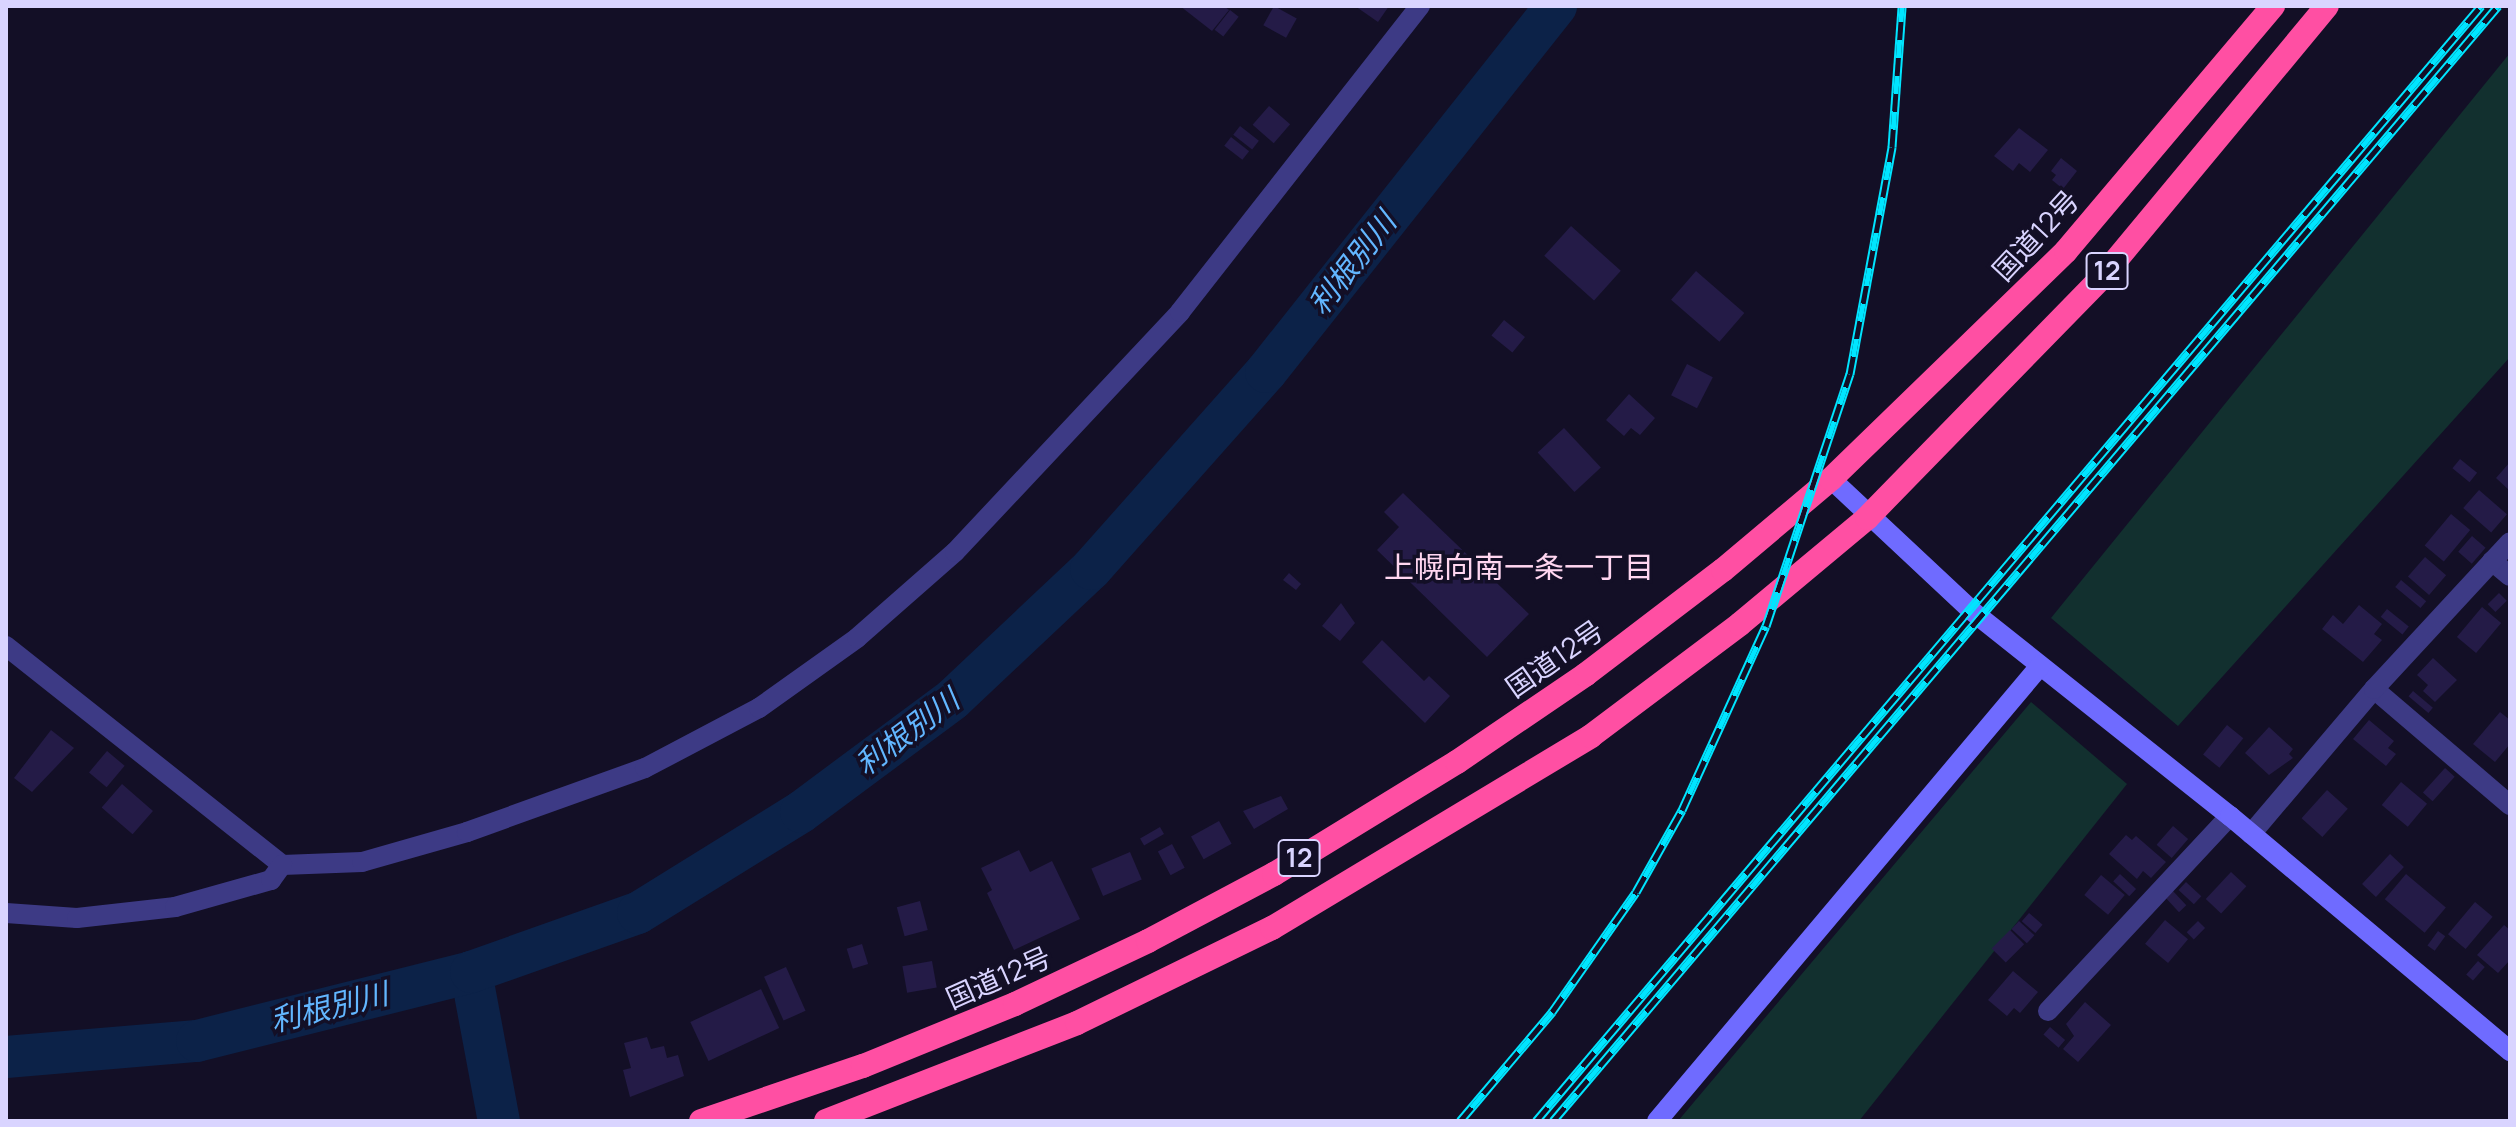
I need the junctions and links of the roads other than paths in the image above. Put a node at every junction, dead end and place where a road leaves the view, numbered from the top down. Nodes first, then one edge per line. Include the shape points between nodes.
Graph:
1 (1420, 6) edge
2 (2273, 6) edge
3 (2327, 6) edge
4 (1831, 479) junction
5 (1867, 518) junction
6 (2510, 542) edge
7 (2492, 561) junction
8 (2510, 576) edge
9 (6, 646) edge
10 (2040, 666) junction
11 (2374, 689) junction
12 (2510, 805) edge
13 (2230, 816) junction
14 (2251, 834) junction
15 (282, 865) junction
16 (6, 913) edge
17 (2048, 1011) dead end
18 (2510, 1051) edge
19 (701, 1121) edge
20 (826, 1121) edge
21 (1657, 1121) edge

1 - 15 street via 1170,323 955,552 857,638 759,708 645,768 467,832 362,862
2 - 4 highway, 国道12号 / 12 via 2066,251
3 - 5 highway, 12 via 2102,277
4 - 5 street
4 - 19 highway, 国道12号 / 12 via 1585,675 1457,762 1274,874 1015,1004 863,1066
5 - 10 street
5 - 20 highway, 12 via 1740,624 1591,736 1272,928 1077,1023
6 - 7 street
7 - 8 street
7 - 11 street
9 - 15 street
10 - 13 street
10 - 21 street
11 - 12 street
11 - 14 street
13 - 14 street
13 - 17 street
14 - 18 street
15 - 16 street via 271,880 175,907 77,918

